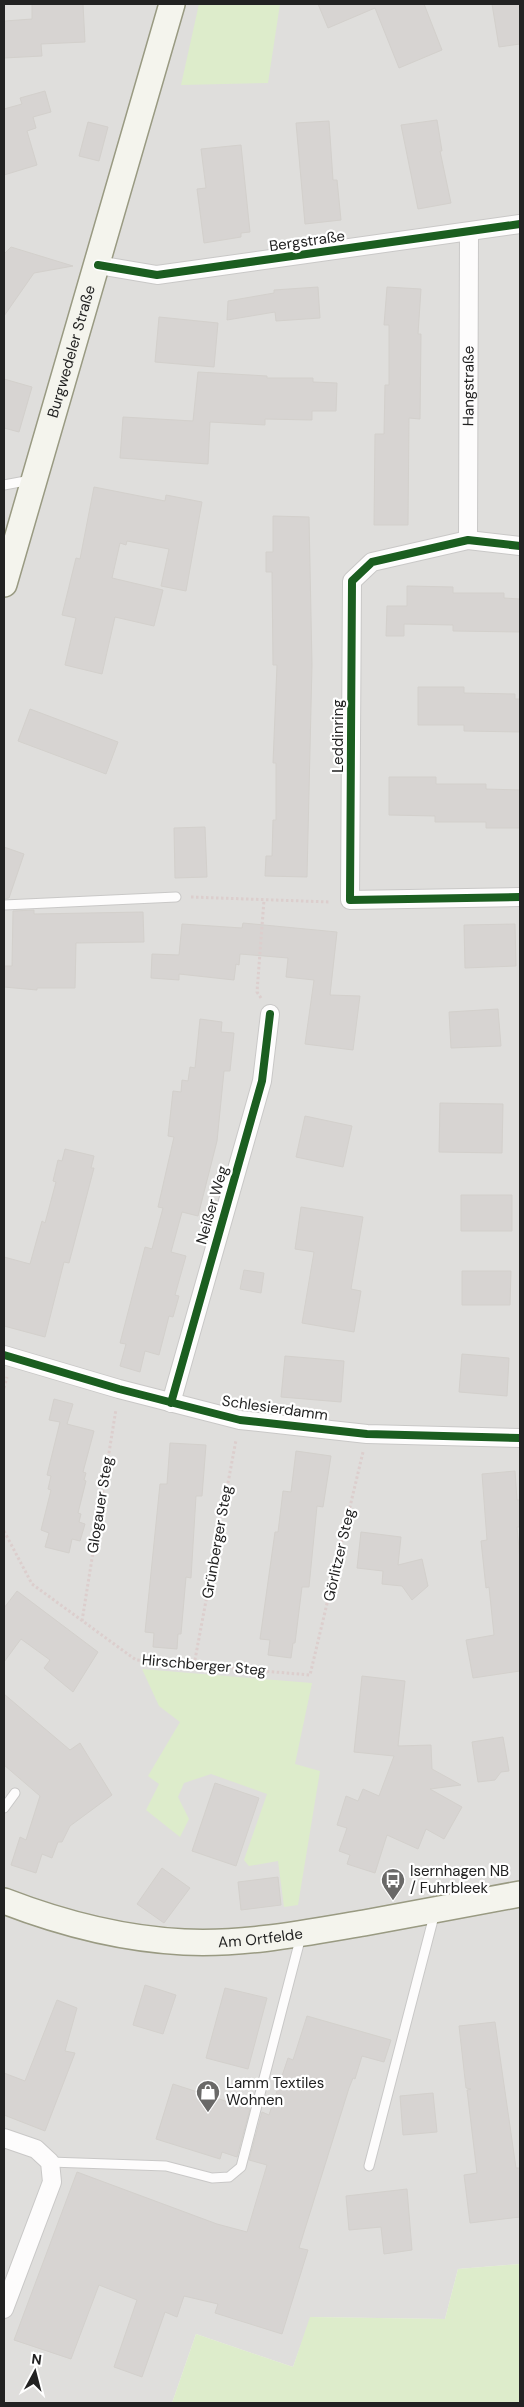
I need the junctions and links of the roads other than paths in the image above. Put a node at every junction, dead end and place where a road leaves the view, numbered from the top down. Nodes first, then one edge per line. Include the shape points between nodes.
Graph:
1 (172, 4) edge
2 (520, 224) edge
3 (469, 232) junction
4 (98, 265) junction
5 (36, 479) junction
6 (4, 485) edge
7 (468, 540) junction
8 (520, 546) edge
9 (4, 584) edge
10 (176, 897) road end
11 (520, 897) edge
12 (4, 905) edge
13 (270, 1014) road end
14 (4, 1355) edge
15 (171, 1403) junction
16 (520, 1438) edge
17 (15, 1793) dead end
18 (4, 1808) edge
19 (520, 1894) edge
20 (4, 1902) edge
21 (436, 1910) junction
22 (302, 1934) junction
23 (4, 2138) edge
24 (50, 2162) junction
25 (369, 2166) dead end
26 (4, 2308) edge

1 - 4 main road, Burgwedeler Straße
2 - 3 street, Bergstraße
3 - 4 street, Bergstraße via 157,276
3 - 7 street, Hangstraße
4 - 5 main road, Burgwedeler Straße
5 - 6 lane
5 - 9 main road, Burgwedeler Straße
7 - 8 street, Leddinring
7 - 11 street, Leddinring via 372,562 352,581 350,900
10 - 12 lane
13 - 15 street, Neißer Weg via 262,1081
14 - 15 street, Schlesierdamm
15 - 16 street, Schlesierdamm via 240,1420 367,1434
17 - 18 lane
19 - 21 main road, Am Ortfelde
20 - 22 main road, Am Ortfelde via 132,1936 184,1942
21 - 22 main road, Am Ortfelde
21 - 25 lane
22 - 24 lane via 240,2167 228,2177 212,2178 166,2166
23 - 24 street via 36,2149
24 - 26 street via 52,2182

